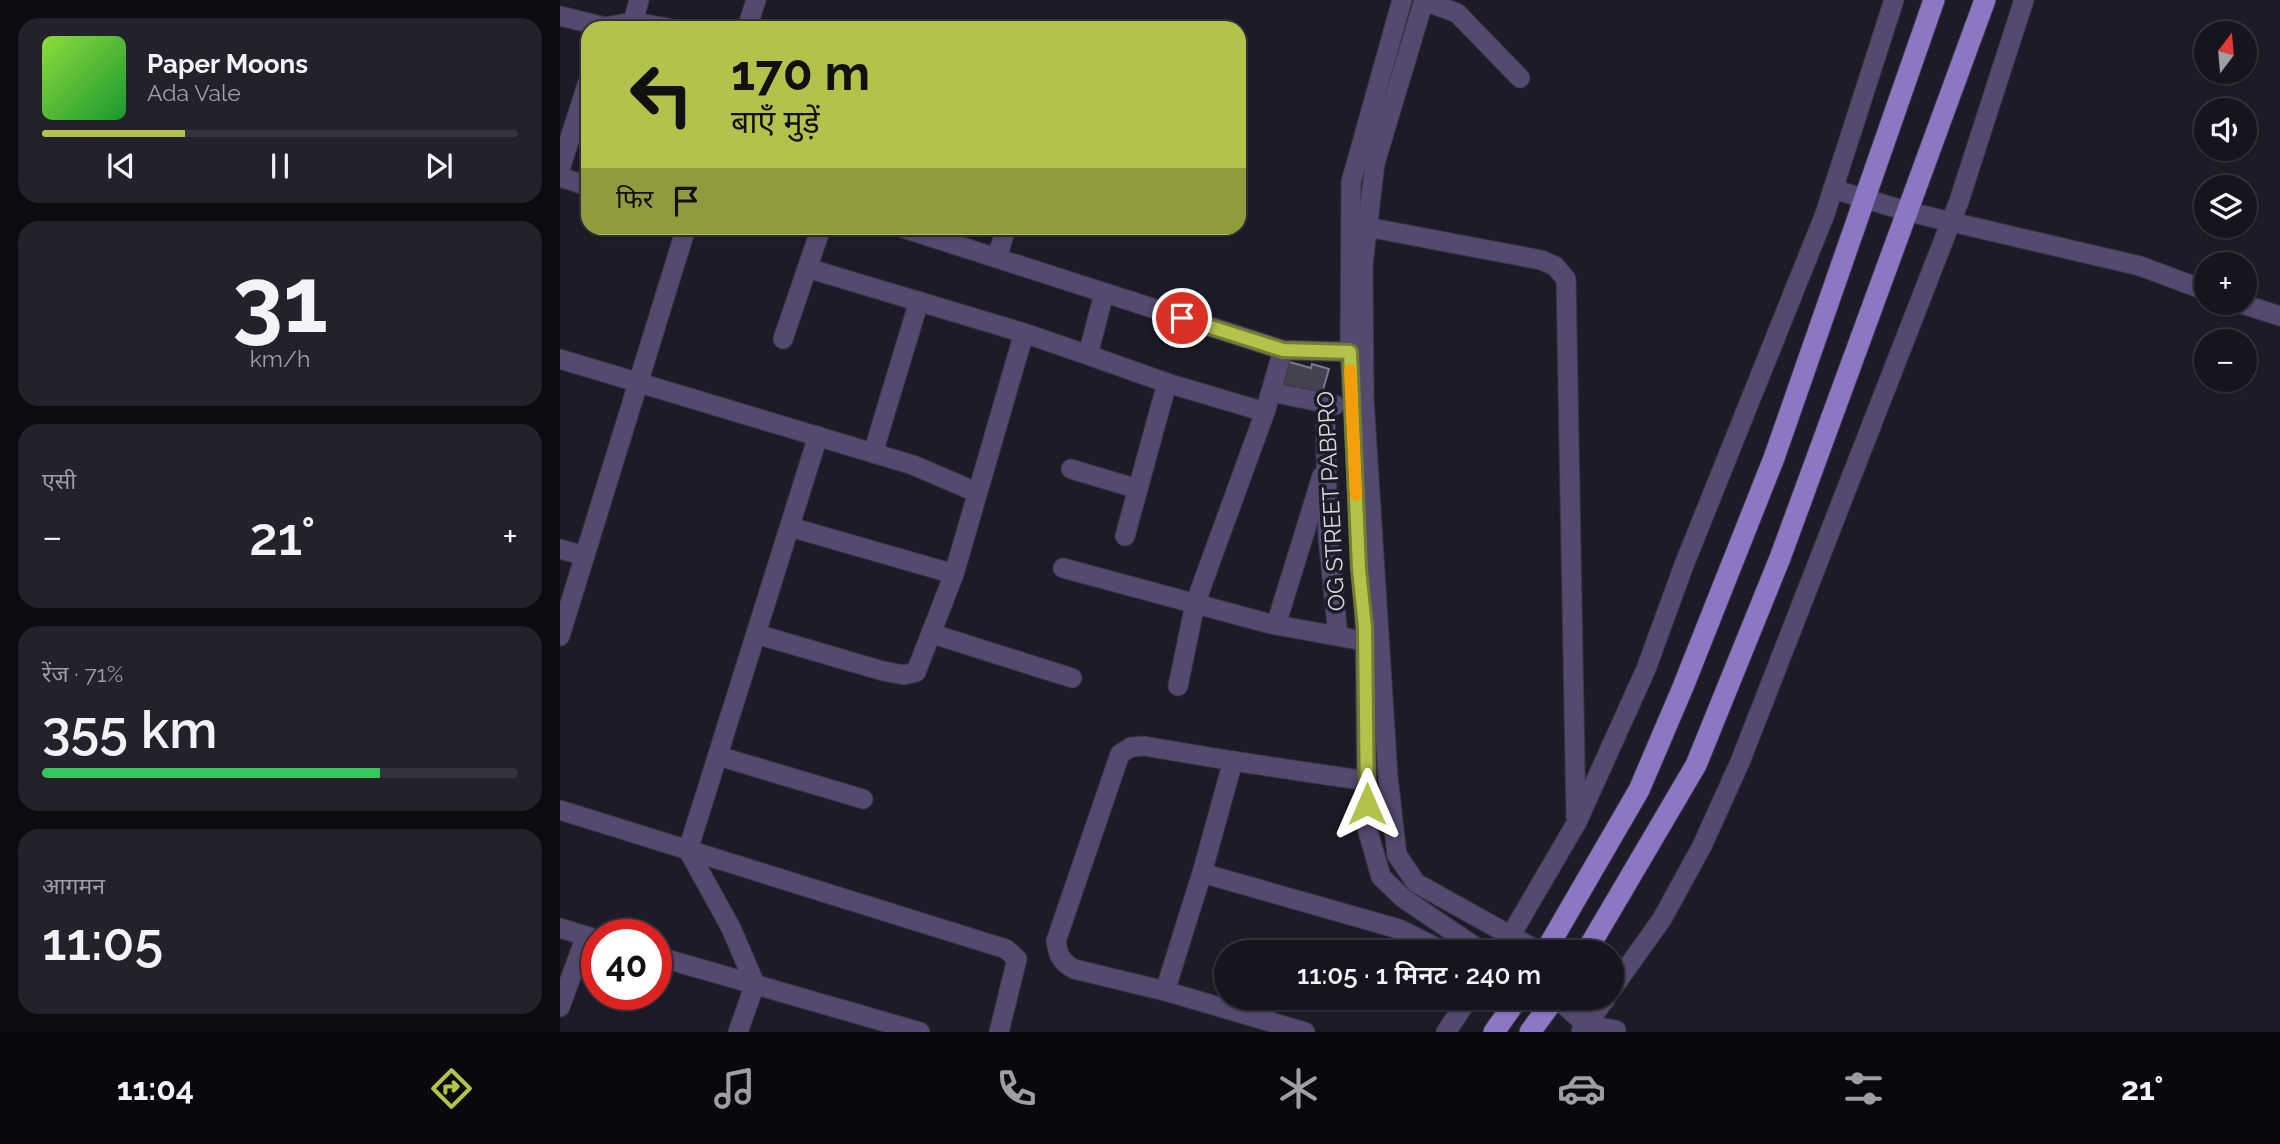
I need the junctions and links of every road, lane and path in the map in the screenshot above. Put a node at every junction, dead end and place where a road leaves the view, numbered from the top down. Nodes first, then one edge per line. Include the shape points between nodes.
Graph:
1 (639, 0) edge
2 (756, 0) edge
3 (1402, 0) edge
4 (1894, 0) edge
5 (1934, 0) edge
6 (1985, 0) edge
7 (2024, 0) edge
8 (1424, 1) edge
9 (560, 16) edge
10 (633, 21) edge
11 (749, 21) edge
12 (581, 22) edge
13 (1520, 78) dead end
14 (581, 104) edge
15 (560, 169) edge
16 (560, 177) edge
17 (581, 184) edge
18 (1833, 189) junction
19 (1867, 198) junction
20 (1909, 212) junction
21 (1950, 222) junction
22 (1367, 227) junction
23 (684, 235) edge
24 (819, 235) edge
25 (934, 235) edge
26 (1004, 235) edge
27 (997, 258) junction
28 (807, 268) junction
29 (2194, 286) edge
30 (1104, 293) junction
31 (919, 302) junction
32 (2257, 309) edge
33 (2280, 316) edge
34 (1024, 333) junction
35 (783, 339) dead end
36 (1283, 350) junction
37 (1350, 352) junction
38 (1088, 355) junction
39 (560, 359) edge
40 (639, 381) junction
41 (1167, 383) junction
42 (1271, 392) junction
43 (1325, 403) junction
44 (1352, 408) junction
45 (1265, 412) junction
46 (818, 436) junction
47 (873, 453) junction
48 (1326, 462) junction
49 (1071, 470) dead end
50 (1138, 489) junction
51 (976, 492) junction
52 (790, 527) junction
53 (1125, 536) dead end
54 (560, 548) edge
55 (585, 556) junction
56 (1063, 568) dead end
57 (954, 574) junction
58 (1195, 604) junction
59 (1276, 625) junction
60 (756, 634) junction
61 (933, 634) junction
62 (560, 636) edge
63 (1338, 636) junction
64 (1372, 642) junction
65 (1072, 678) dead end
66 (1178, 686) dead end
67 (718, 756) junction
68 (1233, 761) junction
69 (1367, 781) junction
70 (863, 799) dead end
71 (560, 810) edge
72 (1577, 822) junction
73 (688, 850) junction
74 (1202, 873) junction
75 (560, 928) edge
76 (581, 934) edge
77 (1513, 935) junction
78 (1421, 940) edge
79 (1465, 940) edge
80 (1509, 940) edge
81 (1522, 940) edge
82 (1550, 940) edge
83 (1593, 940) edge
84 (581, 960) edge
85 (672, 961) edge
86 (1624, 971) edge
87 (755, 985) junction
88 (1165, 991) junction
89 (560, 1007) edge
90 (1461, 1010) edge
91 (1510, 1010) edge
92 (1547, 1010) edge
93 (1566, 1010) edge
94 (1596, 1010) edge
95 (1610, 1010) edge
96 (1583, 1029) edge
97 (1617, 1031) edge
98 (738, 1032) edge
99 (920, 1032) edge
100 (999, 1032) edge
101 (1305, 1032) edge
102 (1446, 1032) edge
103 (1494, 1032) edge
104 (1530, 1032) edge

1 - 10 street
2 - 11 street
3 - 37 street, OG STREET PABPRO via 1351,181
4 - 18 street
5 - 19 main road
6 - 20 main road
7 - 21 street
8 - 13 street via 1457,13
8 - 22 street, OG STREET PABPRO via 1385,123
9 - 12 street
14 - 15 street
16 - 17 street
18 - 19 street
18 - 72 street via 1646,669
19 - 20 street
19 - 82 main road via 1774,458 1639,790
20 - 21 street
20 - 83 main road via 1780,558 1696,765
21 - 29 street via 2140,266
21 - 86 street via 1740,762 1662,919
22 - 64 street, OG STREET PABPRO via 1364,399
22 - 72 street via 1541,260 1555,265 1566,279
23 - 40 street
24 - 28 street
25 - 27 street
26 - 27 street
27 - 30 street
28 - 31 street
28 - 35 street
30 - 36 street
30 - 38 street
31 - 34 street
31 - 47 street
32 - 33 street
34 - 38 street
34 - 51 street
36 - 37 street
36 - 42 street
37 - 44 street, OG STREET PABPRO
38 - 41 street
39 - 40 street
40 - 46 street
40 - 55 street
41 - 45 street
41 - 50 street
42 - 43 street
42 - 45 street
43 - 44 street
43 - 48 street
44 - 64 street, OG STREET PABPRO
45 - 58 street
46 - 47 street
46 - 52 street
47 - 51 street
48 - 59 street
48 - 63 street
49 - 50 street
50 - 53 street
51 - 57 street
52 - 57 street
52 - 60 street
54 - 55 street
55 - 62 street
56 - 58 street
57 - 61 street
58 - 59 street
58 - 66 street
59 - 63 street
60 - 61 street via 904,675 916,672
60 - 67 street
61 - 65 street
63 - 64 street
64 - 69 street, OG STREET PABPRO
64 - 77 street, OG STREET PABPRO via 1397,855 1416,883
67 - 70 street
67 - 73 street
68 - 69 street
68 - 74 street
68 - 88 street via 1144,746 1120,754 1056,941 1063,963 1074,969
69 - 79 street, OG STREET PABPRO via 1367,828 1381,877 1403,898
71 - 73 street
72 - 77 street
73 - 87 street via 731,928
73 - 100 street via 1012,952 1016,968
74 - 78 street via 1399,929
74 - 88 street
75 - 76 street
77 - 80 street
77 - 81 street, OG STREET PABPRO
84 - 89 street
85 - 87 street
87 - 98 street
87 - 99 street
88 - 101 street
90 - 102 street
91 - 103 main road
92 - 104 main road
93 - 96 street
94 - 96 street
95 - 97 street
96 - 97 street

